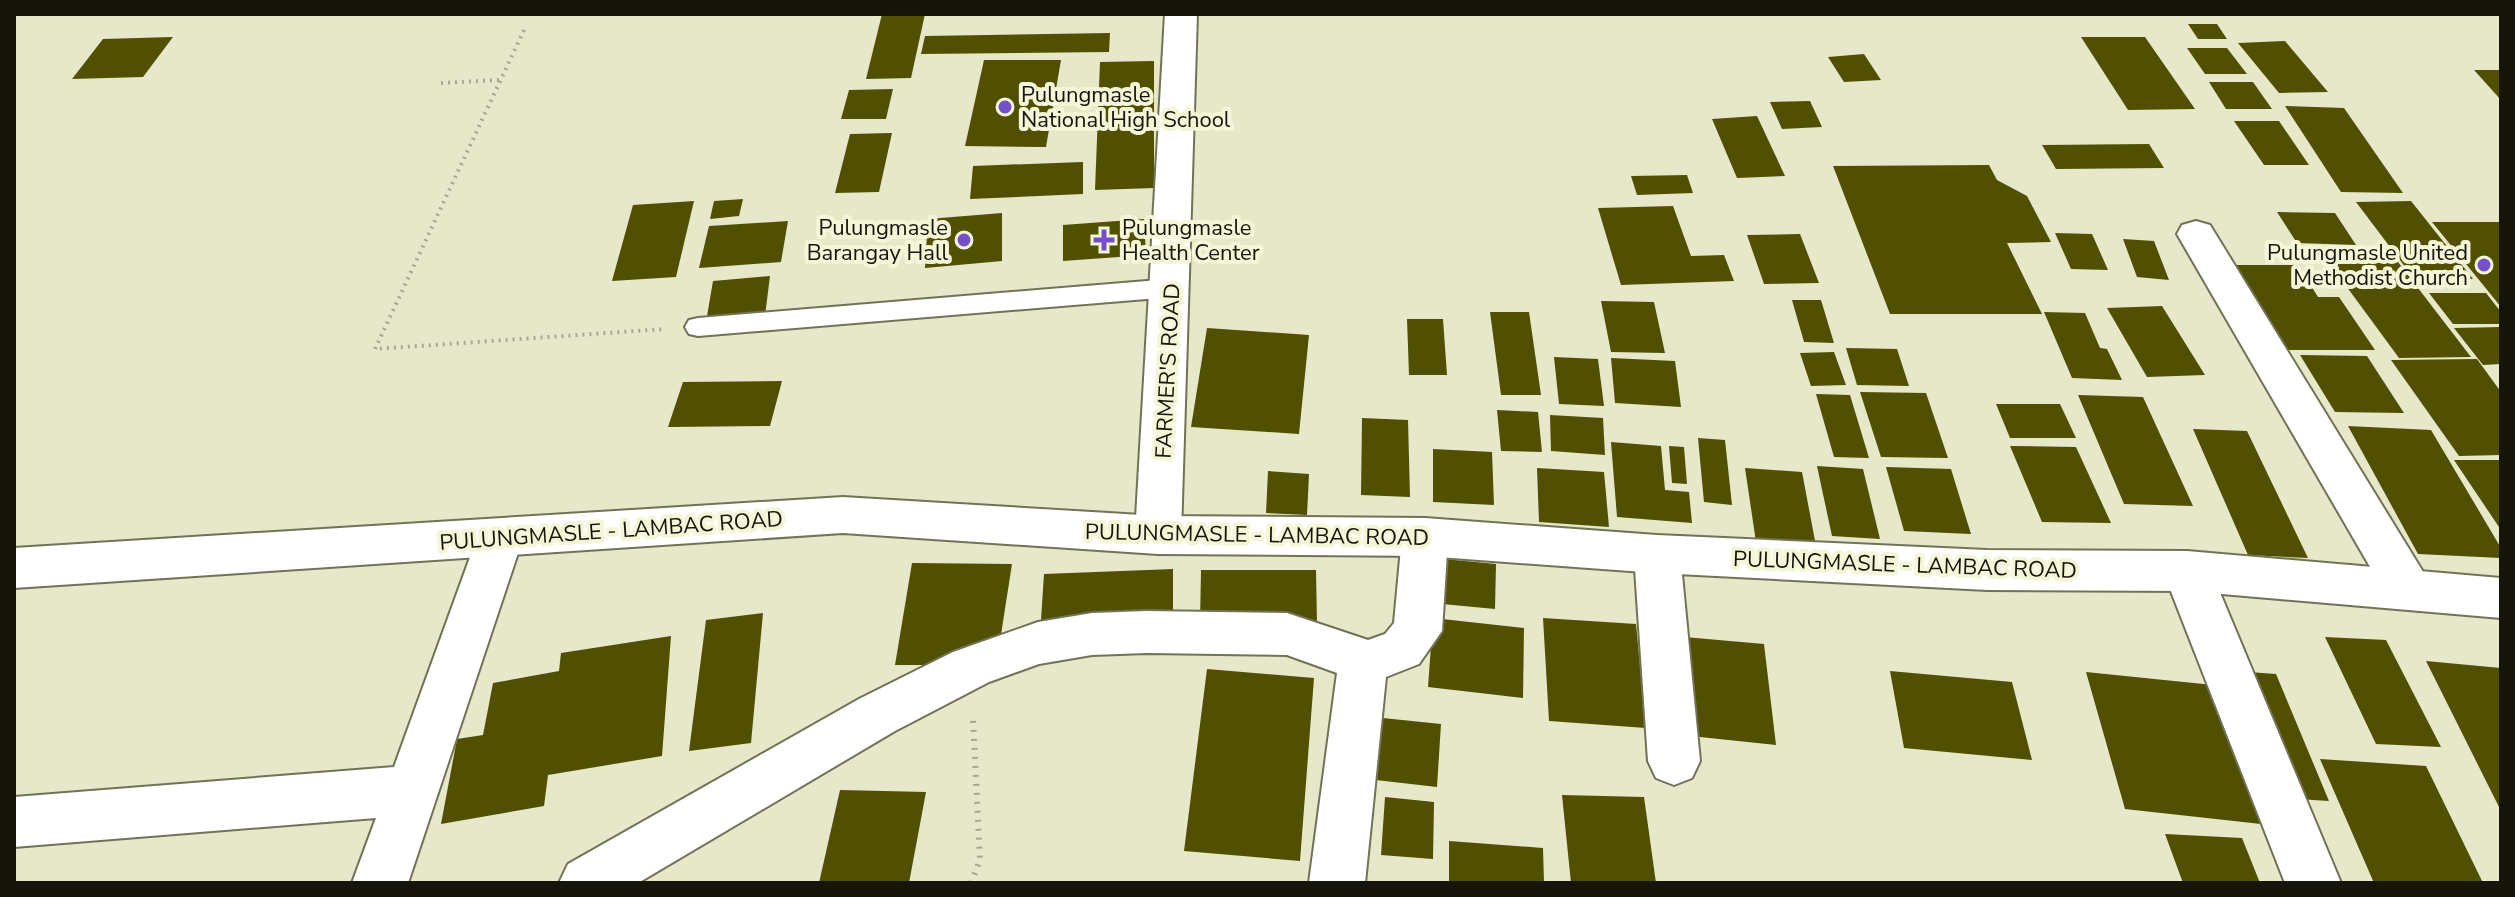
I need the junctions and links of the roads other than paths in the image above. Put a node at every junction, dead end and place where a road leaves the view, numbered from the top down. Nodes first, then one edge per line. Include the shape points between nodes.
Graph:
1 (1181, 14) edge
2 (2196, 234) dead end
3 (1171, 288) junction
4 (698, 327) road end
5 (1158, 535) junction
6 (1425, 537) junction
7 (500, 538) junction
8 (1657, 554) junction
9 (14, 568) edge
10 (2187, 571) junction
11 (2408, 589) junction
12 (2501, 598) edge
13 (1368, 662) junction
14 (1674, 761) dead end
15 (414, 790) junction
16 (14, 822) edge
17 (380, 883) edge
18 (587, 883) edge
19 (1337, 883) edge
20 (2313, 883) edge

1 - 3 street, FARMER'S ROAD
2 - 11 street
3 - 4 lane
3 - 5 street, FARMER'S ROAD
5 - 6 street, PULUNGMASLE - LAMBAC ROAD
5 - 7 street, PULUNGMASLE - LAMBAC ROAD via 843,515
6 - 8 street, PULUNGMASLE - LAMBAC ROAD
6 - 13 street via 1418,631 1402,649
7 - 9 street, PULUNGMASLE - LAMBAC ROAD
7 - 15 street
8 - 10 street, PULUNGMASLE - LAMBAC ROAD via 1987,570
8 - 14 street
10 - 11 street, PULUNGMASLE - LAMBAC ROAD
10 - 20 street
11 - 12 street, PULUNGMASLE - LAMBAC ROAD
13 - 18 street via 1287,634 1147,632 1038,643 971,667 877,715
13 - 19 street via 1361,675
15 - 16 street
15 - 17 street

